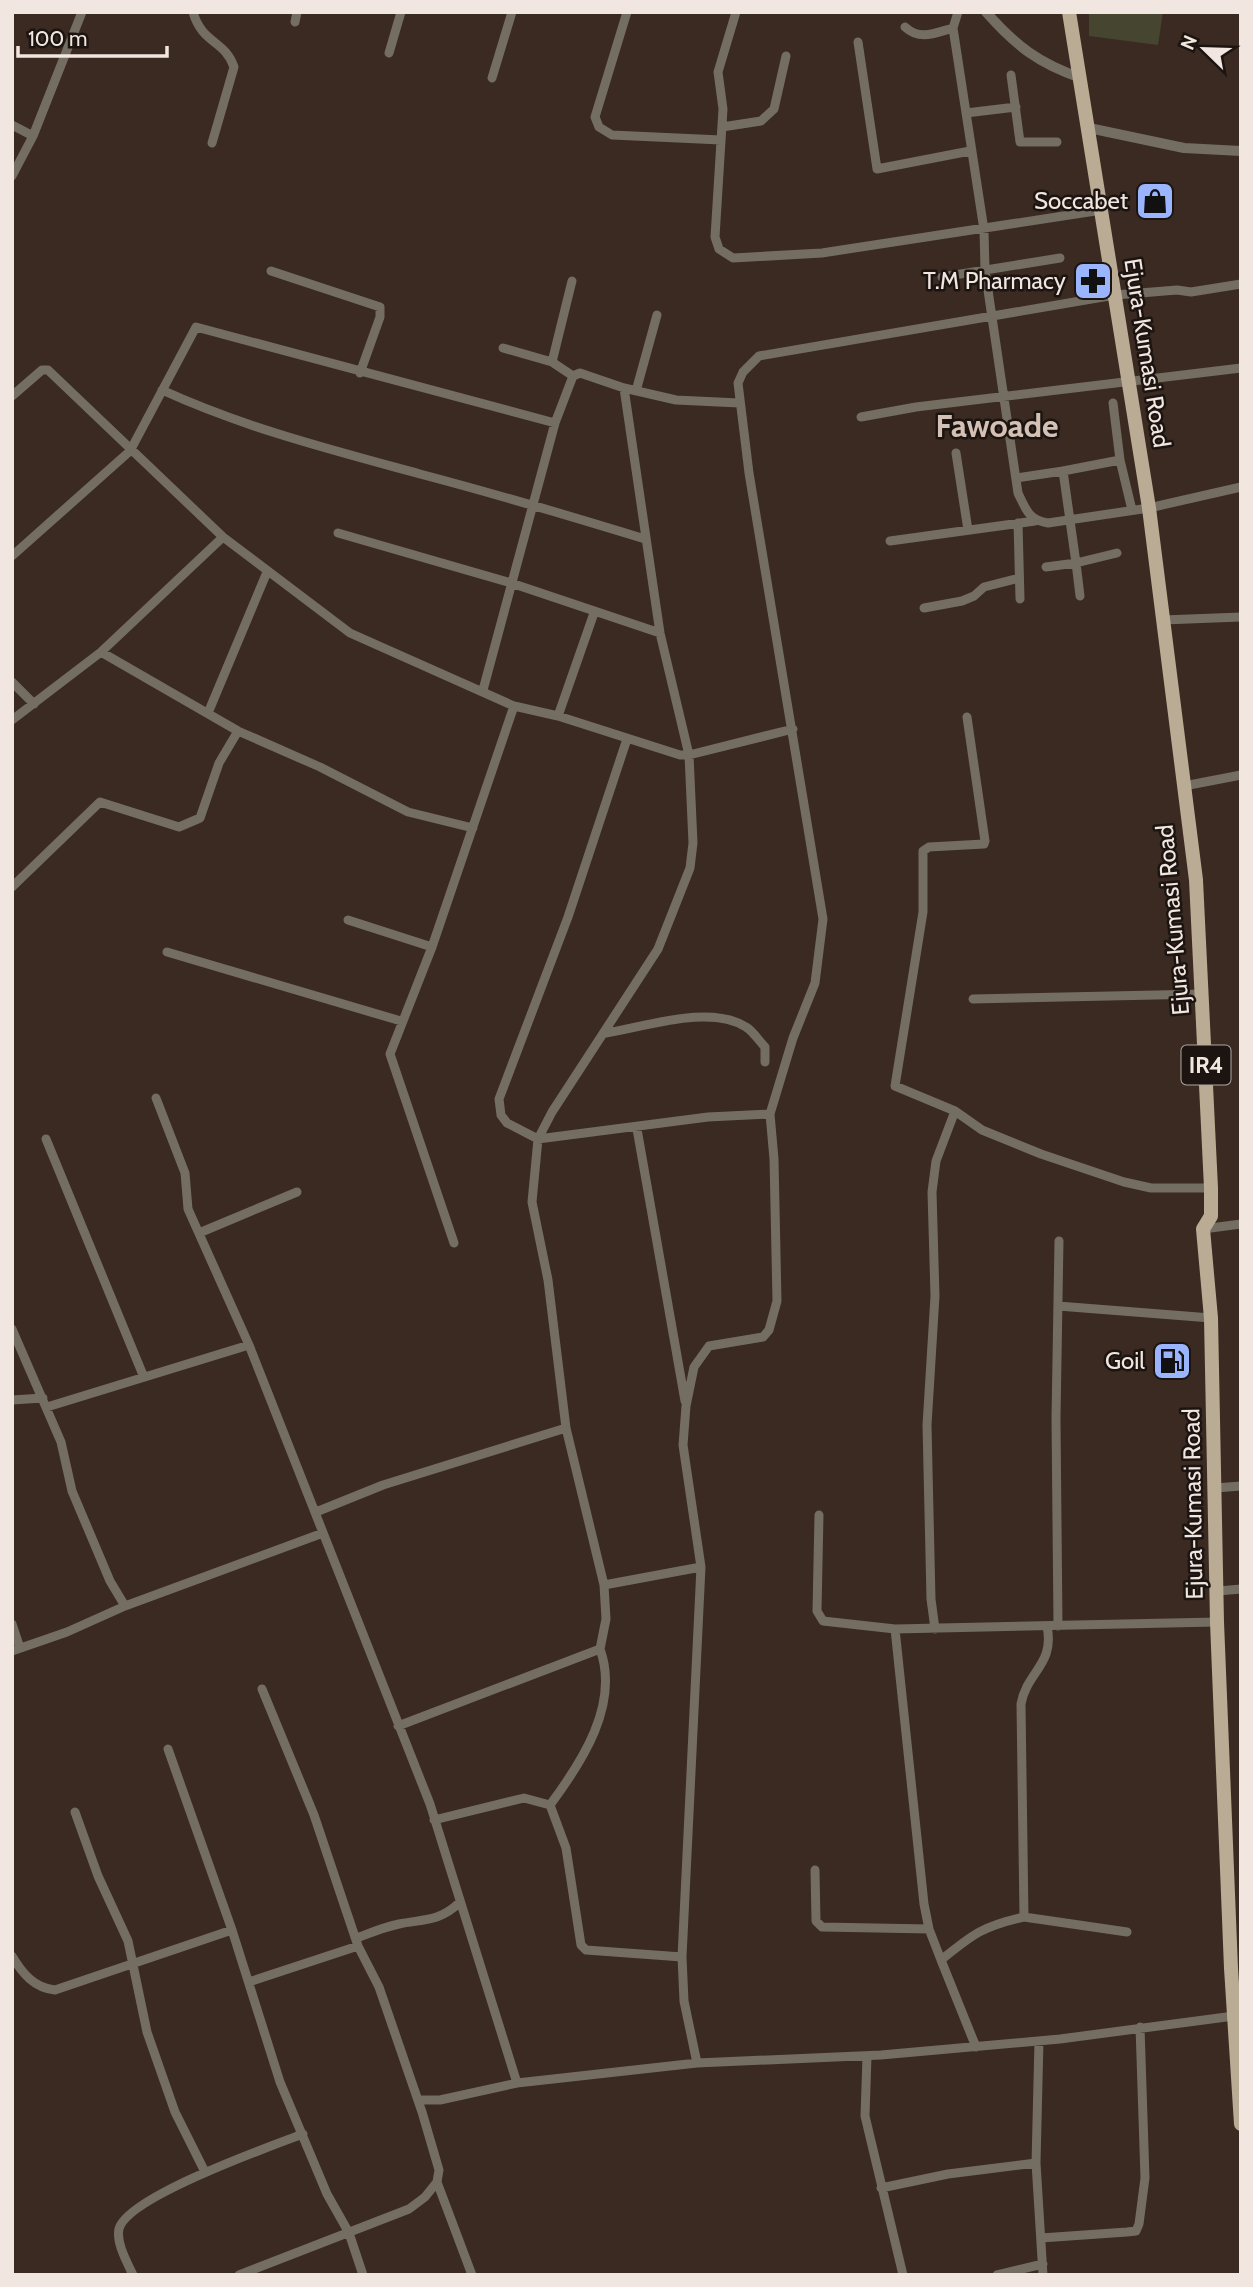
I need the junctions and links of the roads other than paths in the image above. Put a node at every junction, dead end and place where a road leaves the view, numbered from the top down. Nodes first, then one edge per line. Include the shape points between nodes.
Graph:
1 (82, 12) edge
2 (193, 12) edge
3 (401, 12) edge
4 (512, 12) edge
5 (627, 12) edge
6 (736, 12) edge
7 (958, 12) edge
8 (985, 12) edge
9 (1069, 12) edge
10 (905, 27) dead end
11 (953, 29) junction
12 (859, 42) dead end
13 (389, 53) dead end
14 (786, 56) dead end
15 (1011, 75) dead end
16 (492, 78) dead end
17 (1081, 78) junction
18 (1016, 107) junction
19 (966, 113) junction
20 (12, 125) edge
21 (722, 127) junction
22 (1089, 128) junction
23 (33, 136) junction
24 (720, 140) junction
25 (1056, 142) dead end
26 (212, 143) dead end
27 (970, 151) junction
28 (1241, 151) edge
29 (12, 176) edge
30 (1102, 210) junction
31 (984, 230) junction
32 (1059, 258) dead end
33 (985, 270) junction
34 (271, 271) dead end
35 (942, 277) dead end
36 (572, 281) dead end
37 (1241, 284) edge
38 (1115, 295) junction
39 (991, 314) junction
40 (657, 315) dead end
41 (503, 348) dead end
42 (552, 362) junction
43 (1241, 368) edge
44 (360, 373) junction
45 (573, 376) junction
46 (1128, 380) junction
47 (624, 388) junction
48 (162, 390) junction
49 (636, 391) junction
50 (12, 396) edge
51 (1004, 397) junction
52 (739, 403) junction
53 (1113, 403) dead end
54 (861, 417) dead end
55 (555, 423) junction
56 (130, 451) junction
57 (956, 453) dead end
58 (1120, 460) junction
59 (1063, 471) junction
60 (1016, 478) junction
61 (1241, 487) edge
62 (534, 505) junction
63 (1149, 508) junction
64 (1132, 510) junction
65 (1069, 518) junction
66 (1034, 521) junction
67 (1018, 523) junction
68 (968, 530) junction
69 (338, 533) dead end
70 (223, 537) junction
71 (645, 539) junction
72 (890, 541) dead end
73 (1117, 553) dead end
74 (12, 556) edge
75 (1076, 563) junction
76 (1046, 568) dead end
77 (267, 572) junction
78 (1018, 578) junction
79 (510, 583) junction
80 (1080, 596) dead end
81 (1020, 599) dead end
82 (923, 608) dead end
83 (594, 613) junction
84 (1241, 617) edge
85 (1163, 620) junction
86 (660, 633) junction
87 (100, 652) junction
88 (12, 682) edge
89 (483, 690) junction
90 (34, 704) junction
91 (514, 706) junction
92 (208, 713) junction
93 (558, 716) junction
94 (967, 717) dead end
95 (12, 720) edge
96 (793, 729) junction
97 (238, 731) junction
98 (627, 739) junction
99 (689, 755) junction
100 (1241, 775) edge
101 (1184, 786) junction
102 (473, 828) junction
103 (12, 887) edge
104 (348, 920) dead end
105 (432, 947) junction
106 (167, 952) dead end
107 (1203, 994) junction
108 (972, 999) dead end
109 (401, 1021) junction
110 (606, 1033) junction
111 (765, 1062) dead end
112 (156, 1098) dead end
113 (955, 1111) junction
114 (770, 1114) junction
115 (637, 1129) junction
116 (46, 1139) dead end
117 (538, 1139) junction
118 (1210, 1188) junction
119 (297, 1192) dead end
120 (1241, 1224) edge
121 (1203, 1229) junction
122 (199, 1233) junction
123 (1059, 1241) dead end
124 (454, 1243) dead end
125 (1058, 1306) junction
126 (1211, 1318) junction
127 (12, 1329) edge
128 (249, 1345) junction
129 (143, 1375) junction
130 (12, 1400) edge
131 (45, 1402) junction
132 (686, 1406) junction
133 (566, 1428) junction
134 (1241, 1486) edge
135 (1215, 1488) junction
136 (317, 1513) junction
137 (819, 1515) dead end
138 (323, 1533) junction
139 (701, 1566) junction
140 (604, 1585) junction
141 (1241, 1589) edge
142 (1218, 1591) junction
143 (125, 1606) junction
144 (1217, 1622) junction
145 (12, 1624) edge
146 (1047, 1626) junction
147 (1058, 1626) junction
148 (895, 1629) junction
149 (935, 1629) junction
150 (600, 1649) junction
151 (16, 1650) edge
152 (262, 1689) dead end
153 (398, 1726) junction
154 (168, 1749) dead end
155 (550, 1805) junction
156 (75, 1812) dead end
157 (434, 1821) junction
158 (815, 1870) dead end
159 (459, 1903) junction
160 (1024, 1917) junction
161 (929, 1929) junction
162 (232, 1930) junction
163 (1127, 1932) dead end
164 (357, 1942) junction
165 (12, 1956) edge
166 (682, 1957) junction
167 (942, 1961) junction
168 (133, 1965) junction
169 (1236, 1967) edge
170 (249, 1982) junction
171 (1234, 2015) junction
172 (1140, 2027) junction
173 (1039, 2041) junction
174 (976, 2047) junction
175 (867, 2056) junction
176 (696, 2063) junction
177 (517, 2082) junction
178 (418, 2100) junction
179 (1241, 2124) edge
180 (303, 2134) junction
181 (1036, 2164) junction
182 (205, 2172) junction
183 (437, 2182) junction
184 (881, 2188) junction
185 (349, 2233) junction
186 (1041, 2238) junction
187 (1042, 2263) junction
188 (242, 2274) edge
189 (133, 2275) edge
190 (363, 2275) edge
191 (472, 2275) edge
192 (903, 2275) edge
193 (998, 2275) edge
194 (1044, 2275) edge

1 - 23 street
2 - 26 street via 203,36 230,56 234,67
3 - 13 street
4 - 16 street
5 - 24 street via 595,117 599,127 612,135
6 - 21 street via 718,72
7 - 11 street
8 - 17 street via 1026,52 1048,67
9 - 17 main road, Ejura-Kumasi Road / IR4
10 - 11 street via 921,36
11 - 19 street
12 - 27 street via 877,169
14 - 21 street via 774,109 761,121
15 - 18 street
17 - 22 main road, Ejura-Kumasi Road / IR4
18 - 19 street
18 - 25 street via 1022,144
19 - 27 street
20 - 23 street
21 - 24 street
22 - 28 street via 1184,148
22 - 30 main road, Ejura-Kumasi Road / IR4
23 - 29 street
24 - 31 street via 715,237 719,249 733,258 822,253
27 - 31 street
30 - 31 street
30 - 38 main road, Ejura-Kumasi Road / IR4
31 - 33 street
32 - 33 street
33 - 35 street
33 - 39 street
34 - 44 street via 380,307
36 - 42 street
37 - 38 street via 1191,292
38 - 39 street
38 - 46 main road, Ejura-Kumasi Road / IR4
39 - 51 street
39 - 52 street via 759,356 738,383
40 - 49 street
41 - 42 street
42 - 45 street
43 - 46 street
44 - 48 street via 200,327 193,330
44 - 55 street
45 - 47 street via 580,373
45 - 55 street
46 - 51 street
46 - 63 main road, Ejura-Kumasi Road / IR4
47 - 49 street
47 - 71 street
48 - 56 street
48 - 62 street via 271,433
49 - 52 street via 676,400
50 - 56 street via 42,370 48,370
51 - 54 street
51 - 60 street
52 - 96 street
53 - 58 street
55 - 62 street
56 - 70 street
56 - 74 street
57 - 68 street
58 - 59 street
58 - 64 street
59 - 60 street
59 - 65 street
60 - 66 street via 1018,494
61 - 63 street
62 - 71 street
62 - 79 street
63 - 64 street
63 - 85 main road, Ejura-Kumasi Road / IR4
64 - 65 street
65 - 66 street
65 - 75 street
66 - 67 street
67 - 68 street
67 - 78 street
68 - 72 street
69 - 79 street
70 - 77 street
70 - 87 street
71 - 86 street
73 - 75 street
75 - 76 street
75 - 80 street
77 - 89 street via 350,634
77 - 92 street
78 - 81 street
78 - 82 street via 984,587 962,601
79 - 83 street
79 - 89 street
83 - 86 street
83 - 93 street
84 - 85 street
85 - 101 main road, Ejura-Kumasi Road / IR4
86 - 99 street
87 - 90 street
87 - 92 street
88 - 90 street
89 - 91 street
90 - 95 street
91 - 93 street
91 - 102 street
92 - 97 street
93 - 98 street
94 - 113 street via 985,841 923,851 923,912 906,1033 895,1074 895,1086 903,1091
96 - 99 street
96 - 114 street via 823,919 815,983
97 - 102 street via 408,812
97 - 103 street via 219,763 200,818 178,827 100,802
98 - 99 street
98 - 117 street via 568,917 499,1100 508,1124
99 - 110 street via 690,868 659,949
100 - 101 street
101 - 107 main road, Ejura-Kumasi Road / IR4
102 - 105 street
104 - 105 street
105 - 109 street
106 - 109 street
107 - 108 street
107 - 118 main road, Ejura-Kumasi Road / IR4
109 - 124 street via 390,1054
110 - 111 street via 695,1016 723,1020 745,1026 765,1047
110 - 117 street
112 - 122 street via 185,1173 188,1209
113 - 118 street via 982,1130 1124,1182 1151,1188
113 - 149 street via 936,1161 932,1192 935,1296 928,1425
114 - 115 street via 708,1117
114 - 132 street via 777,1301 773,1318 763,1337 709,1346 694,1367
115 - 117 street
115 - 132 street
116 - 129 street
117 - 133 street via 532,1202 548,1279
118 - 121 main road, Ejura-Kumasi Road / IR4 via 1211,1216
119 - 122 street
120 - 121 street
121 - 126 main road, Ejura-Kumasi Road / IR4
122 - 128 street
123 - 125 street
125 - 126 street
125 - 147 street
126 - 135 main road, Ejura-Kumasi Road / IR4
127 - 131 street
128 - 129 street
128 - 136 street
129 - 131 street
130 - 131 street
131 - 143 street via 61,1442 72,1491
132 - 139 street via 684,1445
133 - 136 street via 383,1485
133 - 140 street
134 - 135 street
135 - 142 main road, Ejura-Kumasi Road / IR4
136 - 138 street
137 - 148 street via 817,1611 823,1621
138 - 143 street
138 - 153 street
139 - 140 street
139 - 166 street
140 - 150 street via 606,1619
141 - 142 street
142 - 144 main road, Ejura-Kumasi Road / IR4
143 - 151 street via 68,1633
144 - 147 street
144 - 169 main road, Ejura-Kumasi Road / IR4
145 - 151 street
146 - 147 street
146 - 149 street
146 - 160 street via 1048,1652 1021,1704
148 - 149 street
148 - 161 street
150 - 153 street
150 - 155 street via 607,1669 589,1747
152 - 164 street via 314,1815
153 - 157 street
154 - 162 street
155 - 157 street via 524,1798
155 - 166 street via 566,1847 581,1945 586,1950
156 - 168 street via 128,1941
157 - 159 street
158 - 161 street via 816,1921 822,1927
159 - 164 street via 428,1922 399,1924
159 - 177 street
160 - 163 street
160 - 167 street via 991,1924 972,1934
161 - 167 street
162 - 168 street
162 - 170 street
164 - 170 street
164 - 178 street via 379,1987
165 - 168 street via 37,1985 55,1990
166 - 176 street via 684,2001
167 - 174 street
168 - 182 street via 147,2032 175,2112
169 - 171 main road, Ejura-Kumasi Road / IR4
170 - 180 street via 267,2046
171 - 172 street
171 - 179 main road, Ejura-Kumasi Road / IR4
172 - 173 street
172 - 186 street via 1145,2179 1136,2231
173 - 174 street
173 - 181 street
174 - 175 street
175 - 176 street
175 - 184 street via 865,2116
176 - 177 street
177 - 178 street via 440,2100
178 - 183 street via 439,2170
180 - 182 street
180 - 185 street via 327,2194
181 - 184 street via 948,2174
181 - 186 street
182 - 189 street via 121,2225 120,2240
183 - 185 street via 408,2209
183 - 191 street
184 - 192 street
185 - 188 street
185 - 190 street
186 - 187 street
187 - 193 street
187 - 194 street

